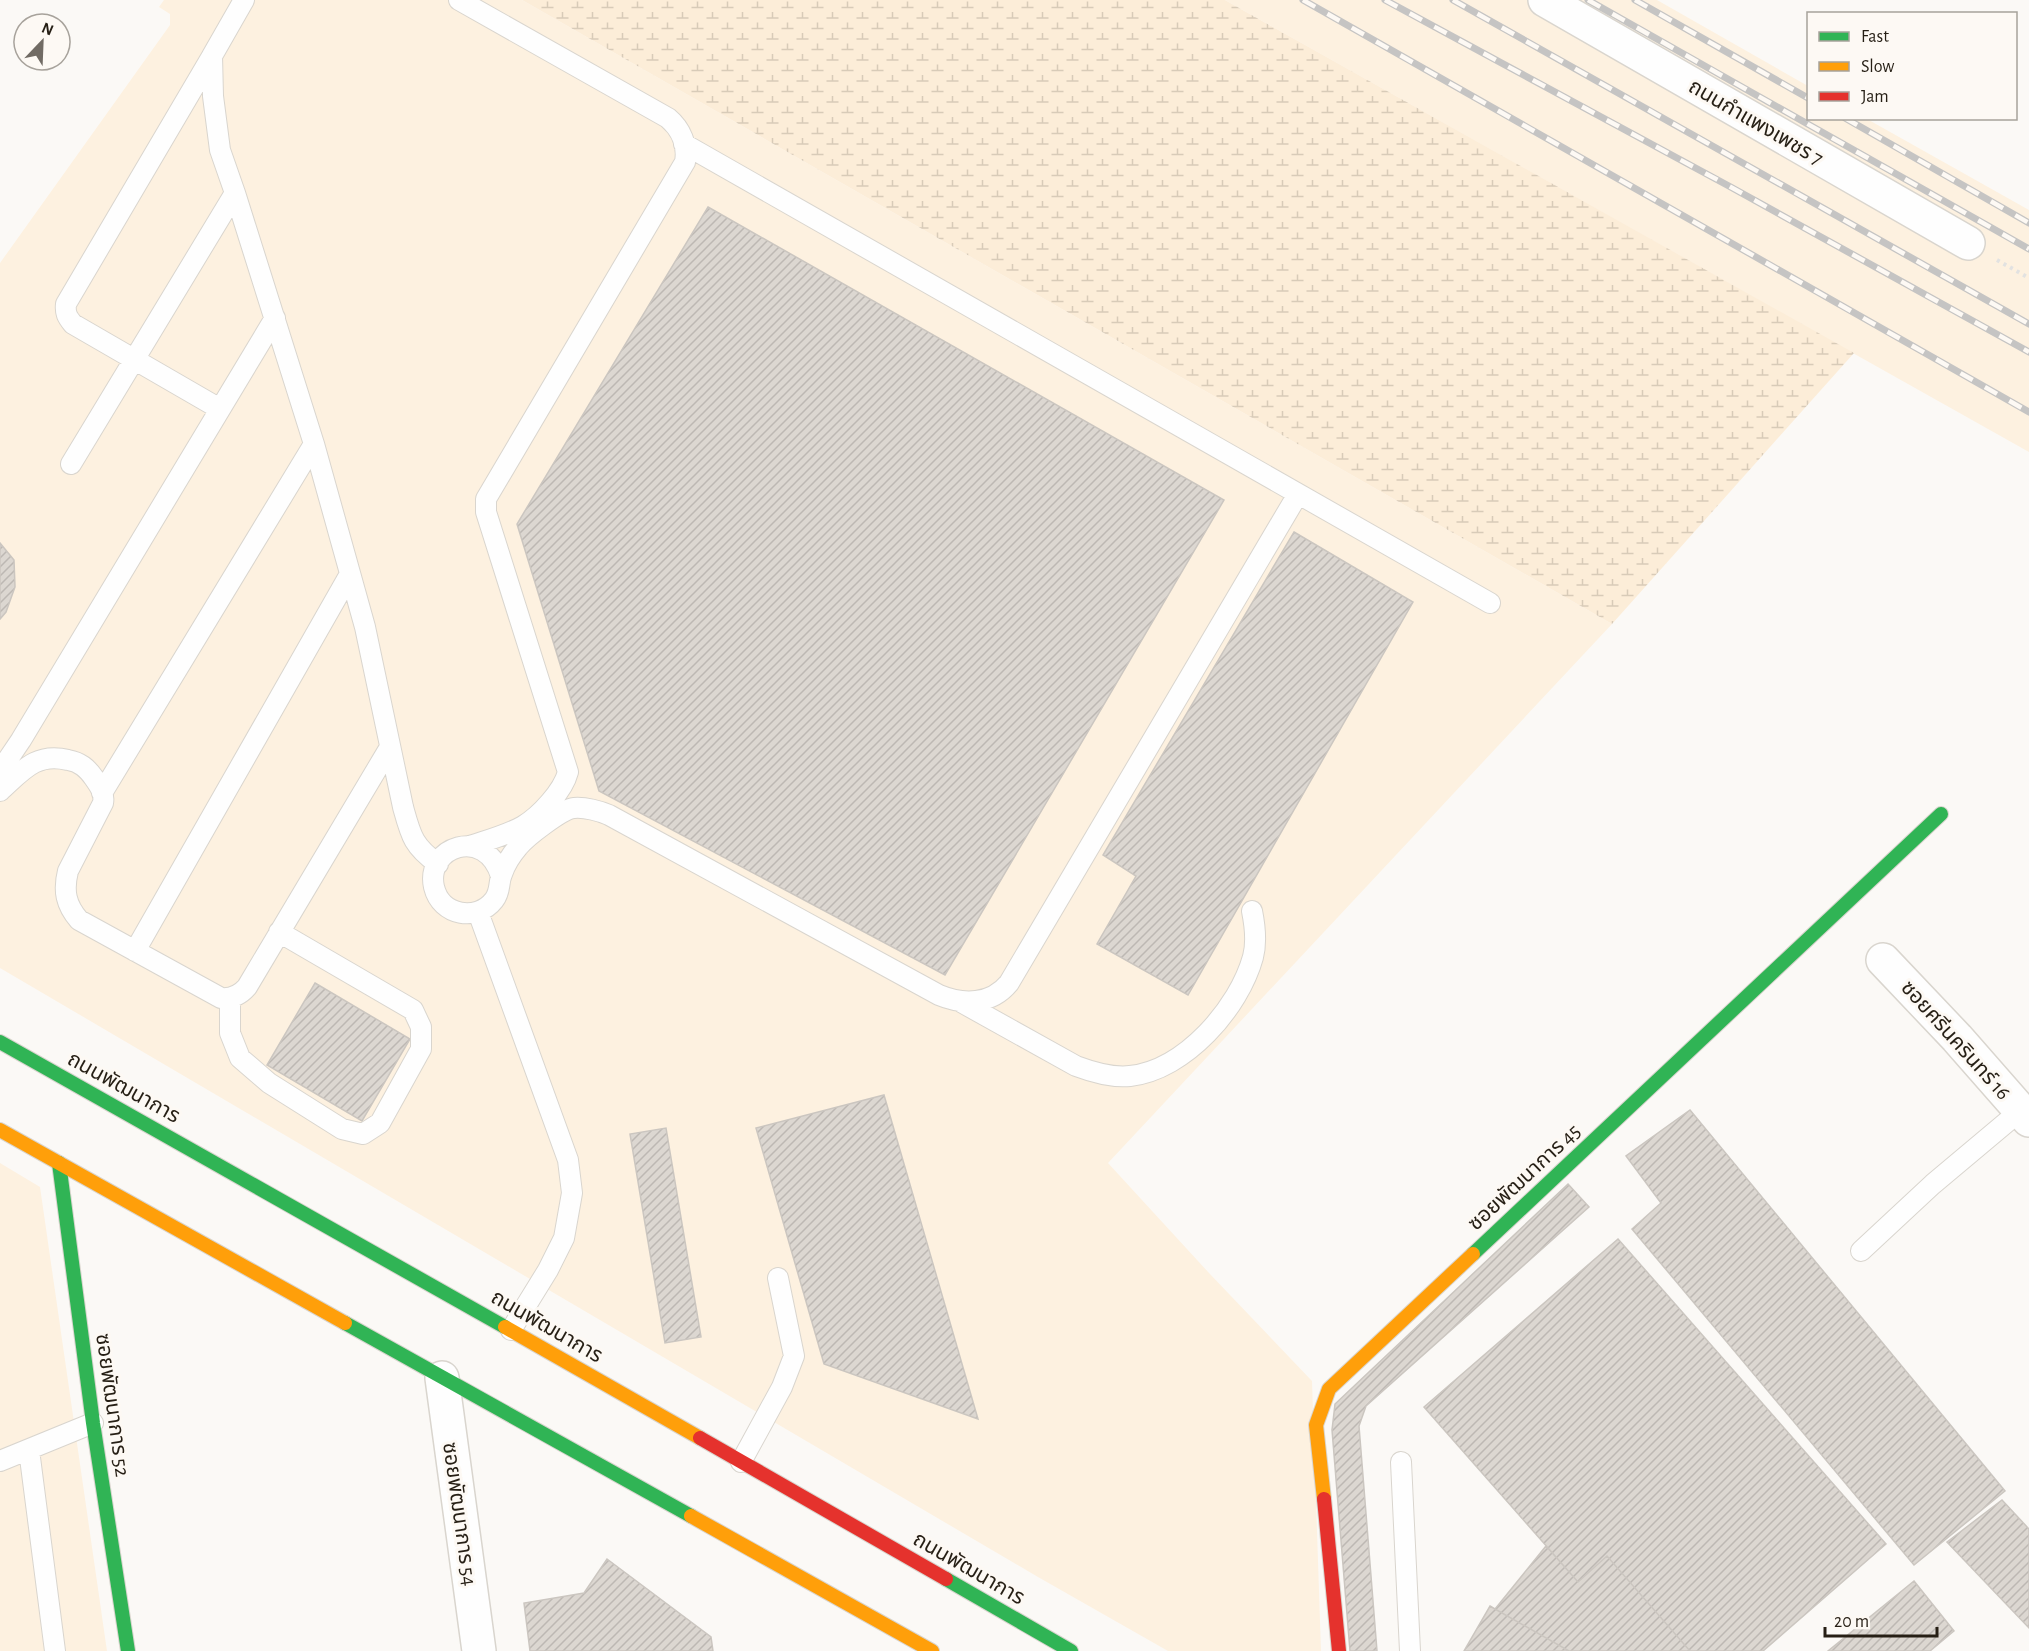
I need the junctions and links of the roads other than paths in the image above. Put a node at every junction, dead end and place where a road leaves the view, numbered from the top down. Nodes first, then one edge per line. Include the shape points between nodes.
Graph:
1 (244, 0) edge
2 (459, 0) edge
3 (1545, 0) edge
4 (212, 56) junction
5 (684, 144) junction
6 (235, 193) junction
7 (1968, 243) dead end
8 (274, 318) junction
9 (135, 359) junction
10 (220, 409) junction
11 (314, 444) junction
12 (71, 464) dead end
13 (1298, 494) junction
14 (350, 574) junction
15 (1490, 603) dead end
16 (390, 747) junction
17 (0, 771) edge
18 (0, 791) edge
19 (102, 793) junction
20 (1941, 814) dead end
21 (470, 846) junction
22 (438, 864) junction
23 (501, 876) junction
24 (1252, 911) dead end
25 (478, 912) junction
26 (279, 932) junction
27 (135, 951) junction
28 (1883, 960) dead end
29 (230, 998) junction
30 (961, 1002) junction
31 (0, 1042) edge
32 (2025, 1115) edge
33 (0, 1130) edge
34 (59, 1164) junction
35 (1862, 1251) dead end
36 (778, 1278) dead end
37 (511, 1330) junction
38 (442, 1378) junction
39 (93, 1423) junction
40 (29, 1450) junction
41 (0, 1461) edge
42 (741, 1462) junction
43 (1401, 1462) dead end
44 (55, 1651) edge
45 (128, 1651) edge
46 (479, 1651) edge
47 (932, 1651) edge
48 (1071, 1651) edge
49 (1339, 1651) edge
50 (1410, 1651) edge

1 - 4 lane
2 - 5 lane via 668,118 680,131
3 - 7 street, ถนนกำแพงเพชร 7
4 - 6 lane via 220,150
4 - 9 lane via 66,304 66,314 73,324
5 - 13 lane
5 - 21 lane via 685,162 486,499 486,512 568,772 557,795 525,825
6 - 8 lane
6 - 9 lane
8 - 10 lane
8 - 11 lane
9 - 10 lane
9 - 12 lane
10 - 17 lane
11 - 14 lane
11 - 19 lane
13 - 15 lane
13 - 30 lane via 1009,983 991,997
14 - 16 lane
14 - 27 lane
16 - 22 lane via 411,834 422,853
16 - 26 lane
18 - 19 lane via 29,765 50,757 82,764
19 - 27 lane via 103,803 68,872 65,897 79,921
20 - 49 main road, ซอยพัฒนาการ 45 via 1329,1389 1316,1425
21 - 22 lane via 449,851
21 - 23 lane via 491,856
22 - 25 lane via 433,878 439,899 456,912
23 - 25 lane via 496,898
23 - 30 lane via 519,846 547,822 572,808 599,811 939,995
24 - 30 lane via 1254,956 1239,993 1206,1034 1175,1058 1144,1073 1109,1075 1076,1066
25 - 37 lane via 568,1160 572,1193 564,1238
26 - 29 lane via 247,987
26 - 29 lane via 413,1010 421,1027 421,1049 380,1123 363,1134 342,1129 269,1083 240,1058 230,1033
27 - 29 lane via 221,998
28 - 32 street, ซอยศรีนครินทร์ 16
31 - 37 main road, ถนนพัฒนาการ
32 - 35 lane via 1934,1184
33 - 34 main road
34 - 38 main road
34 - 39 main road, ซอยพัฒนาการ 52
36 - 42 lane via 794,1356 782,1387
37 - 42 main road, ถนนพัฒนาการ
38 - 46 street, ซอยพัฒนาการ 54
38 - 47 main road
39 - 40 lane
39 - 45 main road, ซอยพัฒนาการ 52
40 - 41 lane
40 - 44 lane
42 - 48 main road, ถนนพัฒนาการ
43 - 50 lane

